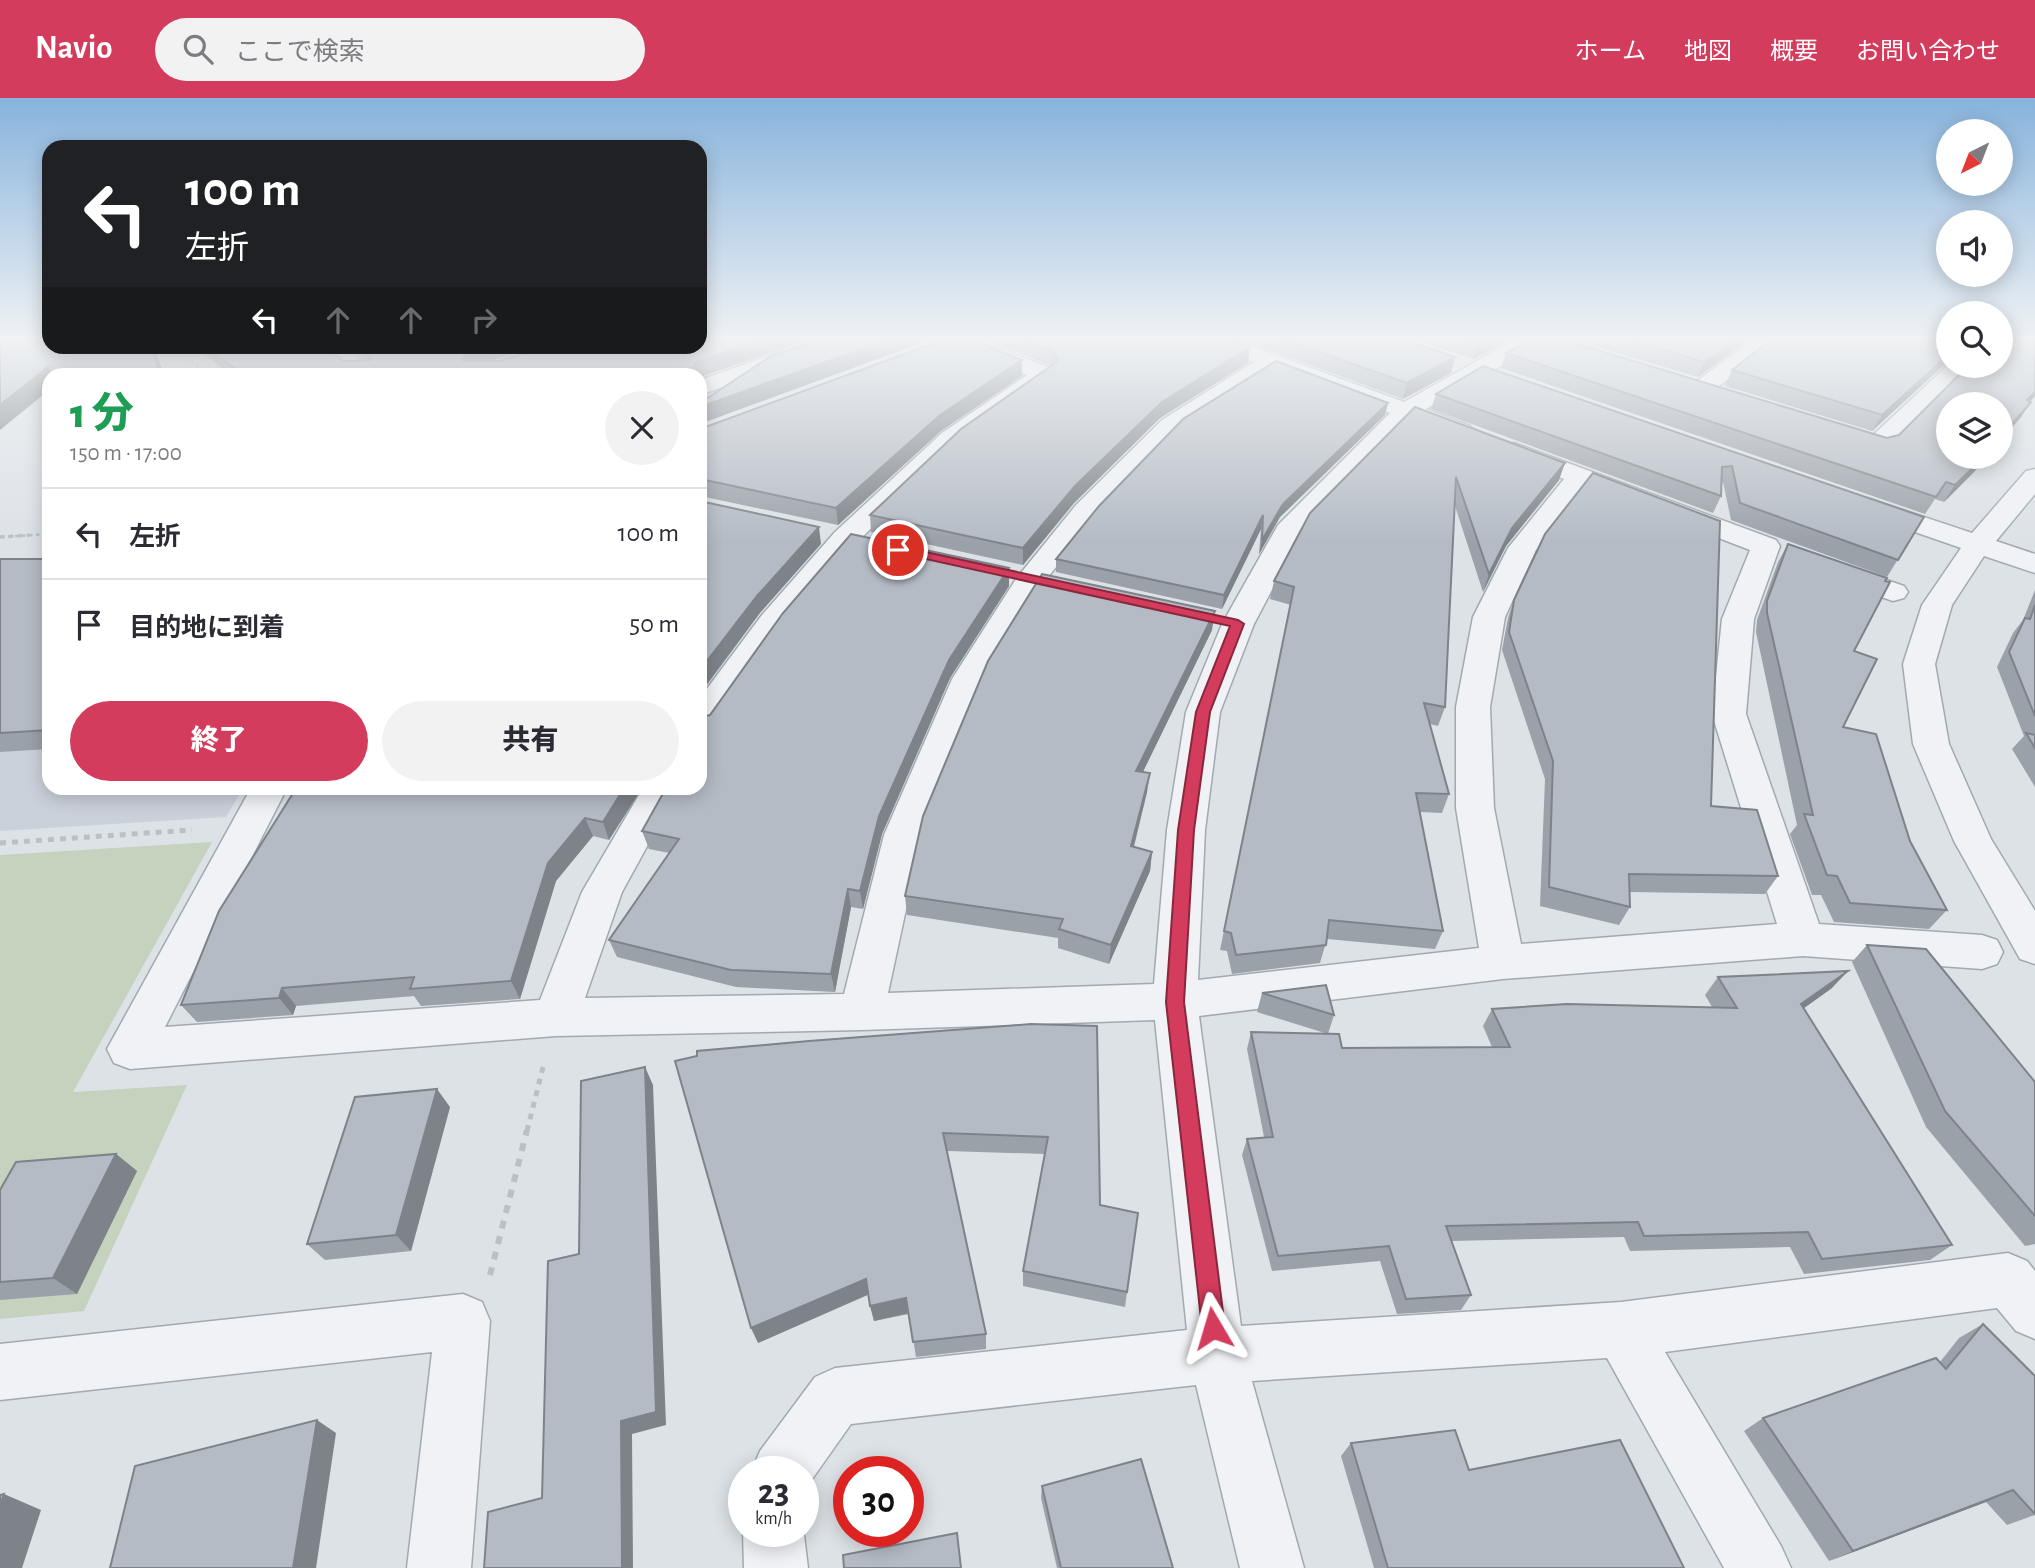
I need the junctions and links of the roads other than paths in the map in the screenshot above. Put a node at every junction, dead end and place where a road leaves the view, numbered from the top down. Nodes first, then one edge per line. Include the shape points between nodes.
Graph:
1 (997, 407) edge
2 (1200, 407) edge
3 (1398, 407) edge
4 (1413, 407) edge
5 (1917, 407) edge
6 (1407, 410) junction
7 (1815, 424) edge
8 (1580, 476) junction
9 (2035, 477) edge
10 (1846, 499) edge
11 (1978, 544) junction
12 (1791, 556) junction
13 (2035, 564) edge
14 (1892, 592) edge
15 (707, 713) edge
16 (657, 795) edge
17 (272, 800) edge
18 (1803, 939) junction
19 (2035, 947) edge
20 (1982, 952) dead end
21 (1503, 962) junction
22 (1175, 1002) junction
23 (862, 1012) junction
24 (556, 1017) junction
25 (2026, 1289) edge
26 (1620, 1330) junction
27 (1217, 1355) junction
28 (0, 1373) edge
29 (793, 1456) edge
30 (775, 1547) edge
31 (439, 1568) edge
32 (776, 1568) edge
33 (1272, 1568) edge
34 (1759, 1568) edge

1 - 15 street via 951,438 845,538 773,622
2 - 23 street via 1171,425 1086,511 1031,578 969,679 903,835
3 - 6 street
4 - 6 street
5 - 7 street via 1878,444
6 - 8 street
6 - 22 street via 1292,525 1225,621 1203,712 1186,830
8 - 12 street
8 - 21 street via 1522,548 1489,617 1473,708 1475,808
9 - 11 street
10 - 11 street
11 - 13 street
11 - 19 street via 1937,605 1919,664 1931,744 1973,841
12 - 14 street
12 - 18 street via 1738,618 1729,714
16 - 24 street via 601,892
17 - 24 street via 130,1049
18 - 20 street
18 - 21 street
21 - 22 street
22 - 23 street
22 - 27 street
23 - 24 street
25 - 26 street
26 - 27 street
26 - 34 street
27 - 29 street via 835,1397
27 - 33 street
28 - 31 street via 463,1321
30 - 32 street

